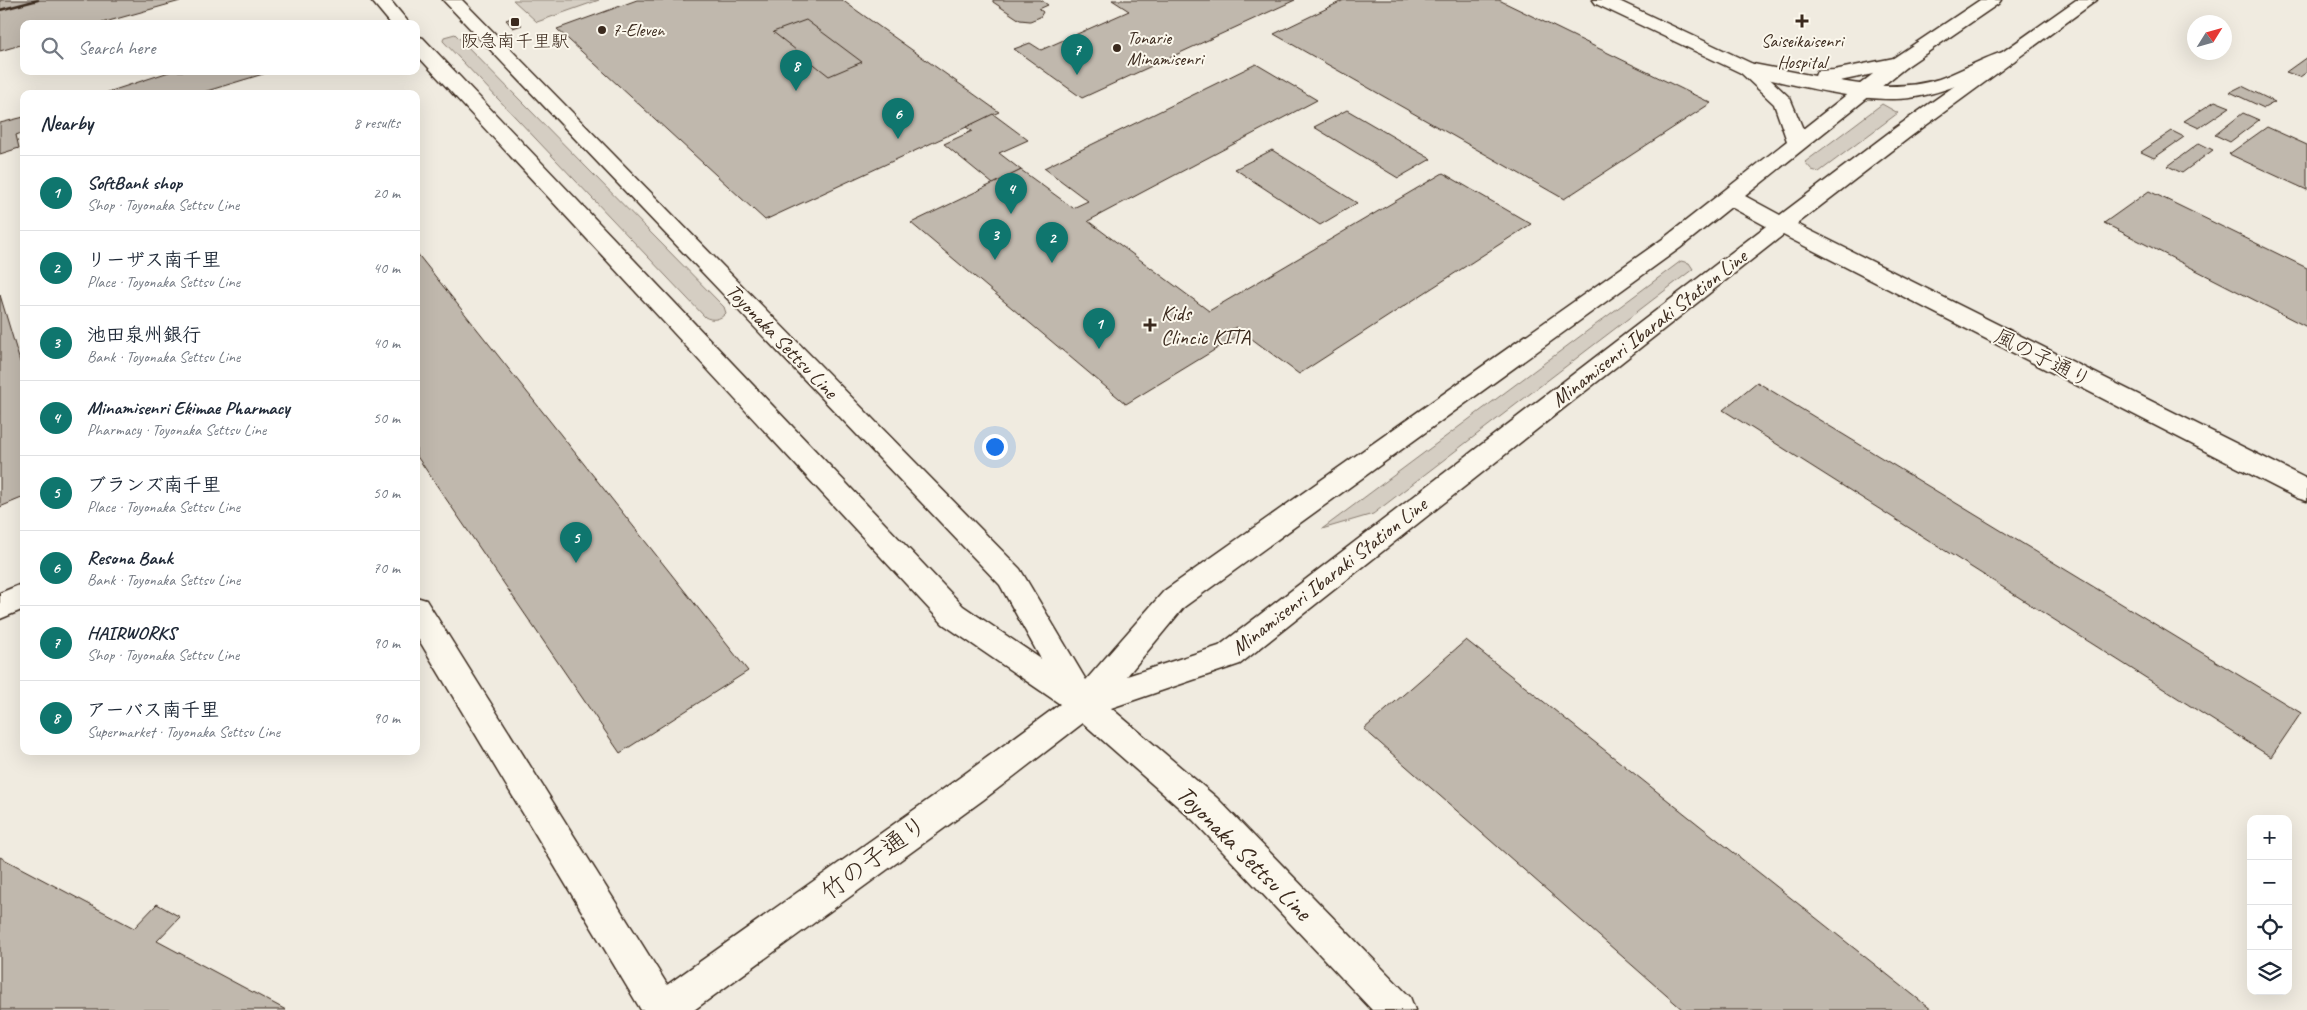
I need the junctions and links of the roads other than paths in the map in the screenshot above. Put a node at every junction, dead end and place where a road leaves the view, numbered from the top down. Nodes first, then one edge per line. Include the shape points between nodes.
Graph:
1 (380, 0) edge
2 (452, 0) edge
3 (1602, 0) edge
4 (1992, 0) edge
5 (2088, 0) edge
6 (398, 20) edge
7 (420, 46) edge
8 (2007, 57) junction
9 (1899, 63) junction
10 (1748, 69) junction
11 (1864, 91) junction
12 (1798, 143) junction
13 (1729, 197) junction
14 (1780, 224) junction
15 (2307, 491) edge
16 (20, 597) edge
17 (0, 607) edge
18 (420, 615) edge
19 (1084, 704) junction
20 (663, 1010) edge
21 (1397, 1010) edge

1 - 6 main road
2 - 19 main road, Toyonaka Settsu Line via 1010,577
3 - 10 main road
4 - 9 main road
5 - 8 main road, Minamisenri Ibaraki Station Line
7 - 19 main road, Toyonaka Settsu Line via 953,615
8 - 11 main road via 1946,83 1909,92
8 - 14 main road, Minamisenri Ibaraki Station Line
9 - 10 main road via 1834,76
9 - 11 main road
10 - 11 main road
10 - 12 main road via 1783,102
11 - 12 main road
12 - 13 main road
13 - 14 main road, 風の子通り
13 - 19 main road via 1672,243 1174,599
14 - 15 main road, 風の子通り
14 - 19 main road, Minamisenri Ibaraki Station Line via 1229,655
16 - 17 main road
18 - 20 main road
19 - 20 main road, 竹の子通り
19 - 21 main road, Toyonaka Settsu Line via 1205,809

